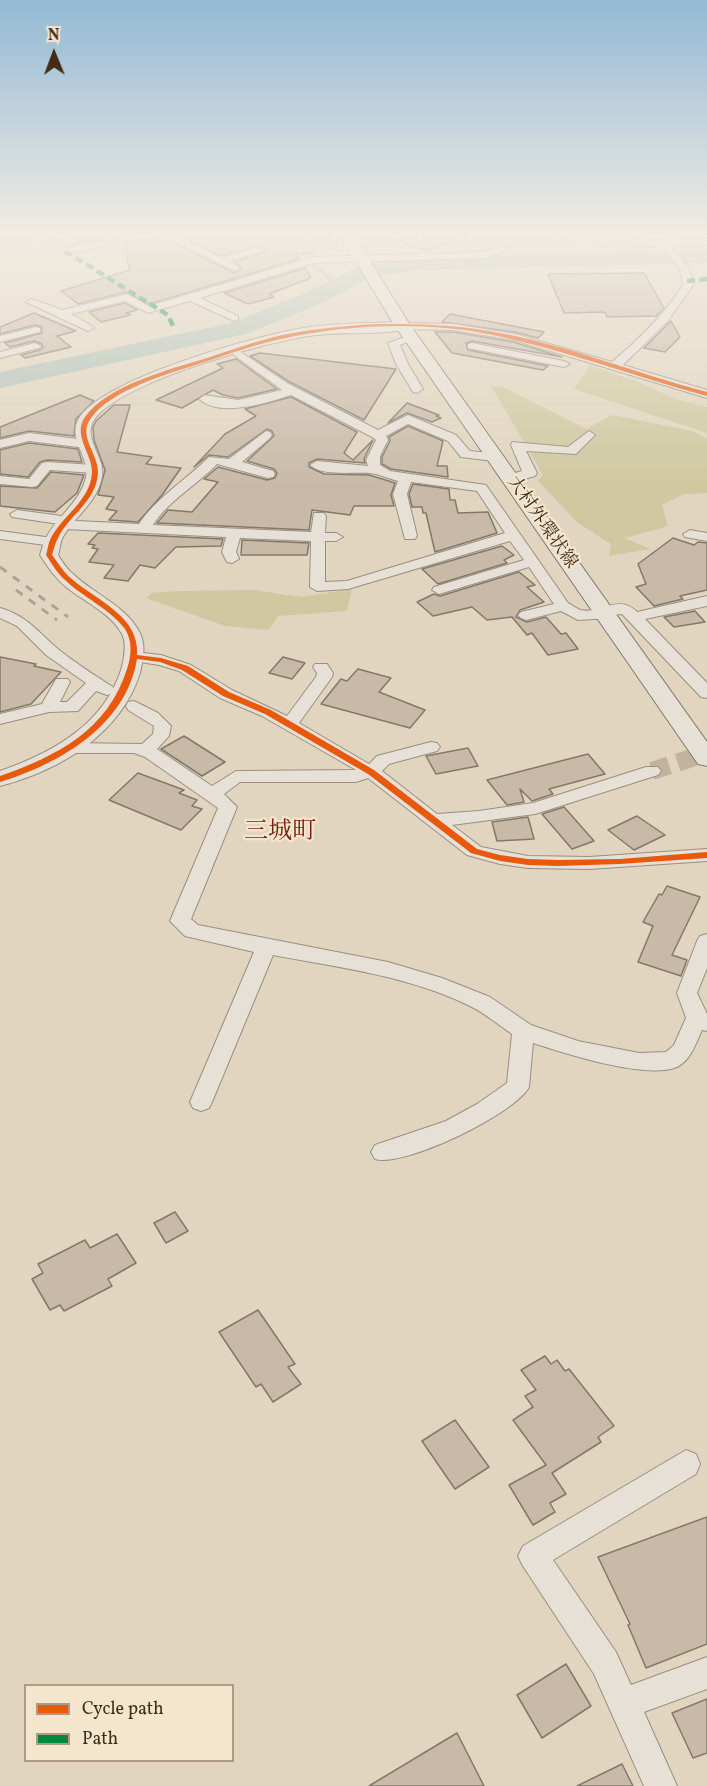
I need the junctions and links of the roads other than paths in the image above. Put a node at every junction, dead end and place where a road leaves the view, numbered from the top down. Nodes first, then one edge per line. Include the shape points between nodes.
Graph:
1 (70, 317) edge
2 (397, 317) edge
3 (662, 317) edge
4 (87, 328) dead end
5 (36, 330) dead end
6 (407, 332) junction
7 (0, 339) edge
8 (35, 345) dead end
9 (472, 346) dead end
10 (235, 351) junction
11 (0, 356) edge
12 (590, 359) junction
13 (10, 366) dead end
14 (615, 366) junction
15 (417, 389) dead end
16 (219, 391) dead end
17 (293, 391) junction
18 (707, 394) edge
19 (267, 435) dead end
20 (378, 435) junction
21 (589, 435) dead end
22 (0, 444) edge
23 (86, 444) junction
24 (494, 457) junction
25 (232, 464) junction
26 (316, 465) dead end
27 (94, 470) junction
28 (376, 470) junction
29 (268, 474) dead end
30 (406, 478) junction
31 (510, 479) junction
32 (0, 480) edge
33 (17, 514) dead end
34 (319, 516) dead end
35 (281, 519) dead end
36 (67, 523) junction
37 (143, 529) junction
38 (234, 534) junction
39 (690, 534) dead end
40 (0, 535) edge
41 (514, 535) junction
42 (278, 536) junction
43 (410, 536) dead end
44 (318, 537) junction
45 (336, 537) dead end
46 (707, 537) edge
47 (53, 542) junction
48 (232, 559) dead end
49 (531, 562) junction
50 (439, 590) dead end
51 (707, 601) edge
52 (563, 606) junction
53 (0, 613) edge
54 (604, 613) junction
55 (526, 615) dead end
56 (634, 617) junction
57 (134, 657) junction
58 (321, 668) dead end
59 (62, 682) dead end
60 (707, 693) edge
61 (134, 706) dead end
62 (49, 707) junction
63 (0, 719) edge
64 (289, 724) junction
65 (71, 747) junction
66 (431, 747) dead end
67 (144, 751) junction
68 (707, 759) edge
69 (652, 771) tunnel mouth
70 (371, 772) junction
71 (0, 779) edge
72 (212, 794) junction
73 (432, 820) junction
74 (707, 855) edge
75 (707, 941) edge
76 (266, 947) junction
77 (702, 1020) edge
78 (523, 1031) junction
79 (201, 1102) dead end
80 (383, 1152) dead end
81 (686, 1464) dead end
82 (707, 1673) edge
83 (624, 1704) junction
84 (661, 1786) edge

1 - 4 street
2 - 6 main road, 大村外環状線
3 - 14 street
5 - 7 street
6 - 10 street via 323,330
6 - 12 street via 453,327 515,337
6 - 15 street via 394,343
6 - 24 main road, 大村外環状線
8 - 11 street
9 - 12 street via 530,354 578,367
10 - 17 street
10 - 23 street via 178,368 111,398 94,409 85,421
11 - 13 street
12 - 14 street
14 - 18 street
16 - 17 street via 202,401 236,404
17 - 20 street
19 - 25 street
20 - 24 street via 408,419 453,438 466,454
20 - 28 street via 382,440 372,463
21 - 31 street via 571,451 518,446 530,473
22 - 23 street via 29,437
23 - 27 street
24 - 31 main road, 大村外環状線
25 - 29 street
25 - 37 street via 214,460 155,511
26 - 28 street
27 - 32 street via 47,466 32,483
27 - 36 street via 84,504
28 - 30 street
30 - 41 street via 481,488
30 - 43 street via 400,494
31 - 54 main road, 大村外環状線
33 - 36 street
34 - 44 street
35 - 42 street
36 - 37 street
36 - 47 street
37 - 38 street
38 - 42 street
38 - 48 street via 229,552
39 - 46 street
40 - 47 street
41 - 44 street via 348,585 317,587
41 - 49 street
42 - 44 street
44 - 45 street
47 - 57 street via 49,555 65,577 100,601 129,630
49 - 50 street
49 - 52 street
51 - 56 street
52 - 54 street via 578,615
52 - 55 street
53 - 62 street via 21,621 55,654 103,687 90,687 72,707
54 - 56 street via 626,609
54 - 68 main road, 大村外環状線
56 - 60 street
57 - 64 street via 185,668 226,694
57 - 65 street via 120,699 108,715
58 - 64 street via 324,677
59 - 62 street
61 - 67 street via 164,729 159,740
62 - 63 street
64 - 70 street
65 - 67 street
65 - 71 street
66 - 70 street via 383,760
67 - 72 street
69 - 73 street via 536,808 479,818
70 - 72 street via 356,776 236,777
70 - 73 street
72 - 76 street via 228,807 180,921 192,931
73 - 74 street via 474,851 522,862
75 - 77 street via 687,993
76 - 78 street via 388,969 435,983 483,1002
76 - 79 street
77 - 78 street via 671,1060 655,1062 578,1048
78 - 80 street via 518,1087 471,1121 430,1140
81 - 83 street via 533,1556 605,1663
82 - 83 street
83 - 84 street

